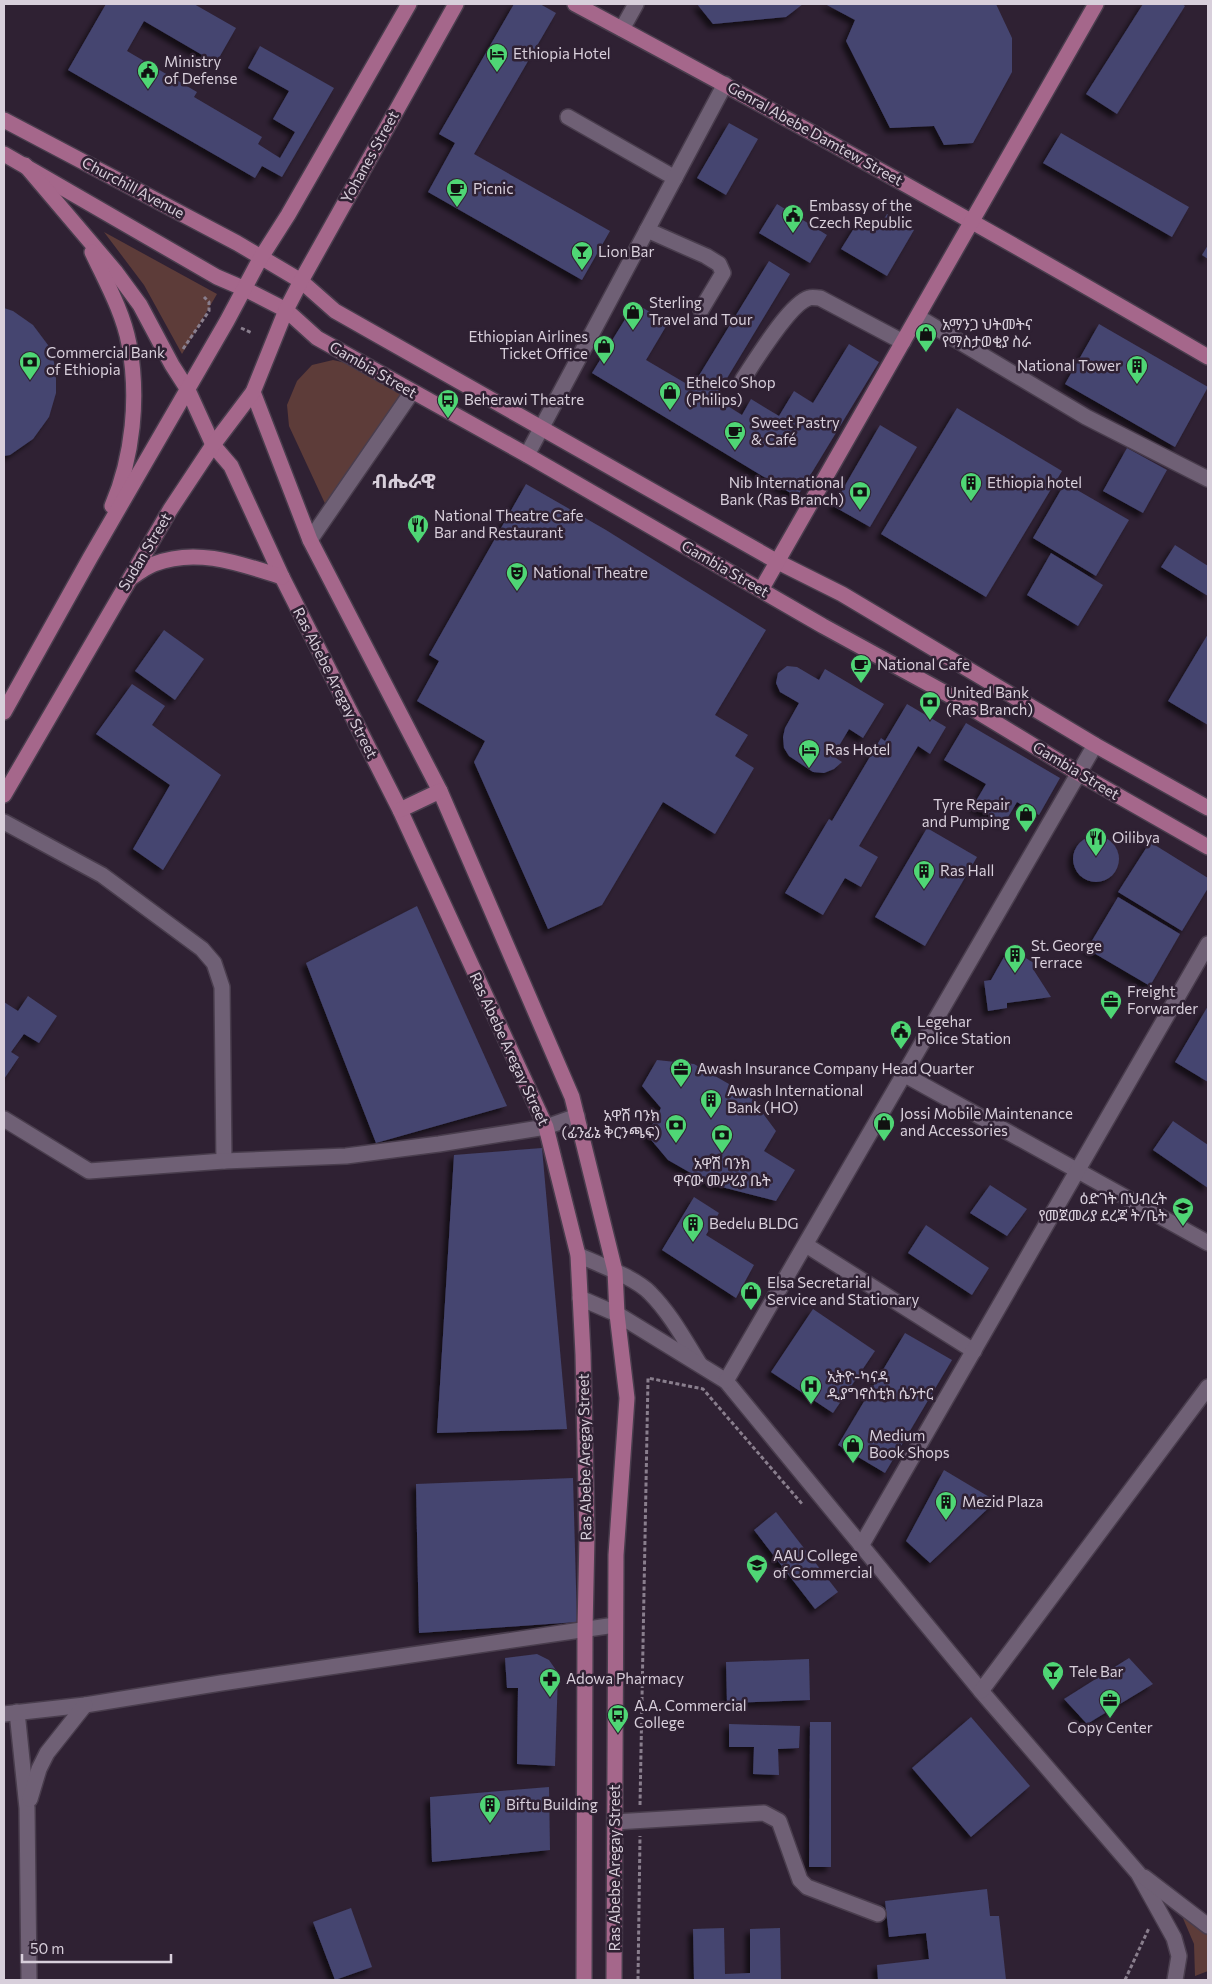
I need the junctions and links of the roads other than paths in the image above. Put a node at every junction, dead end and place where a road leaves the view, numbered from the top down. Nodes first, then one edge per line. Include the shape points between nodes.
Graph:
1 (409, 4) edge
2 (456, 4) edge
3 (575, 4) edge
4 (636, 4) edge
5 (1096, 4) edge
6 (622, 29) junction
7 (725, 84) junction
8 (568, 117) dead end
9 (4, 120) edge
10 (4, 154) edge
11 (25, 165) junction
12 (675, 178) junction
13 (972, 221) junction
14 (647, 230) junction
15 (83, 233) junction
16 (260, 259) junction
17 (300, 281) junction
18 (245, 289) junction
19 (286, 310) junction
20 (702, 310) dead end
21 (918, 317) junction
22 (904, 342) junction
23 (1208, 357) edge
24 (743, 378) dead end
25 (188, 390) junction
26 (253, 392) junction
27 (412, 392) junction
28 (542, 429) junction
29 (213, 445) junction
30 (527, 455) junction
31 (1208, 479) edge
32 (310, 540) junction
33 (90, 558) junction
34 (776, 561) junction
35 (282, 577) junction
36 (129, 580) junction
37 (761, 590) junction
38 (4, 712) edge
39 (1095, 745) junction
40 (1080, 774) junction
41 (440, 791) junction
42 (4, 795) edge
43 (1208, 808) edge
44 (400, 810) junction
45 (4, 822) edge
46 (1208, 847) edge
47 (1208, 944) edge
48 (905, 1075) junction
49 (577, 1116) junction
50 (4, 1119) edge
51 (546, 1127) junction
52 (224, 1161) junction
53 (1077, 1171) junction
54 (1208, 1243) edge
55 (806, 1244) junction
56 (578, 1255) junction
57 (616, 1271) junction
58 (580, 1298) junction
59 (617, 1314) junction
60 (974, 1351) junction
61 (701, 1366) junction
62 (726, 1382) junction
63 (1208, 1387) edge
64 (861, 1546) junction
65 (615, 1625) junction
66 (585, 1629) junction
67 (981, 1691) junction
68 (85, 1705) junction
69 (10, 1713) edge
70 (27, 1808) junction
71 (615, 1822) junction
72 (1138, 1873) junction
73 (878, 1914) dead end
74 (1208, 1926) edge
75 (29, 1980) edge
76 (584, 1980) edge
77 (614, 1980) edge
78 (1175, 1980) edge

1 - 16 main road
2 - 17 main road, Yohanes Street
3 - 6 main road, Genral Abebe Damtew Street
4 - 6 street
5 - 13 main road
6 - 7 main road, Genral Abebe Damtew Street
7 - 12 street
7 - 13 main road, Genral Abebe Damtew Street
8 - 12 street
9 - 16 main road, Churchill Avenue via 237,243
10 - 11 main road
11 - 15 main road, Ras Abebe Aregay Street
11 - 18 main road via 217,277
12 - 14 street
13 - 21 main road
13 - 23 main road, Genral Abebe Damtew Street
14 - 20 street via 720,264 723,273
14 - 28 street
15 - 25 main road, Ras Abebe Aregay Street via 140,305
15 - 33 main road via 116,304 129,343 135,386 124,466 114,503
16 - 17 main road
16 - 18 main road
17 - 19 main road, Yohanes Street
17 - 28 main road via 335,311
18 - 19 main road, Gambia Street
18 - 25 main road
19 - 26 main road, Sudan Street
19 - 27 main road, Gambia Street via 317,338
21 - 22 main road
21 - 31 street via 1086,417
22 - 24 street via 820,298 810,297 790,312
22 - 34 main road
25 - 29 main road, Ras Abebe Aregay Street
25 - 33 main road
26 - 29 main road, Sudan Street
26 - 32 main road, Ras Abebe Aregay Street
27 - 30 main road, Gambia Street
27 - 32 street
28 - 30 street
28 - 34 main road
29 - 35 main road, Ras Abebe Aregay Street via 231,466
29 - 36 main road, Sudan Street
30 - 37 main road, Gambia Street
32 - 41 main road, Ras Abebe Aregay Street
33 - 38 main road
34 - 37 main road
34 - 39 main road via 842,594
35 - 36 main road via 214,557 183,557 154,564
35 - 44 main road, Ras Abebe Aregay Street
36 - 42 main road, Sudan Street
37 - 40 main road, Gambia Street via 960,701
39 - 40 street
39 - 43 main road
40 - 46 main road, Gambia Street
40 - 48 street
41 - 44 main road
41 - 49 main road, Ras Abebe Aregay Street via 572,1097
44 - 51 main road, Ras Abebe Aregay Street
45 - 52 street via 102,875 202,949 214,963 222,987
47 - 53 street
48 - 53 street
48 - 55 street
49 - 51 street
49 - 57 main road, Ras Abebe Aregay Street
50 - 52 street via 89,1171
51 - 52 street via 346,1156
51 - 56 main road, Ras Abebe Aregay Street
53 - 54 street
53 - 60 street
55 - 60 street
55 - 62 street
56 - 57 street
56 - 58 main road, Ras Abebe Aregay Street
57 - 59 main road, Ras Abebe Aregay Street
57 - 61 street via 650,1292
58 - 59 street
58 - 66 main road, Ras Abebe Aregay Street via 587,1536
59 - 61 street
59 - 65 main road, Ras Abebe Aregay Street via 627,1398 616,1555
60 - 64 street
61 - 62 street
62 - 64 street
63 - 67 street
64 - 67 street
65 - 66 street
65 - 71 main road, Ras Abebe Aregay Street
66 - 68 street
66 - 76 main road, Ras Abebe Aregay Street
67 - 72 street
68 - 69 street
68 - 70 street via 47,1753
69 - 70 street
70 - 75 street
71 - 73 street via 764,1813 779,1821 800,1880 807,1887
71 - 77 main road, Ras Abebe Aregay Street
72 - 74 street
72 - 78 street via 1174,1938 1178,1956

